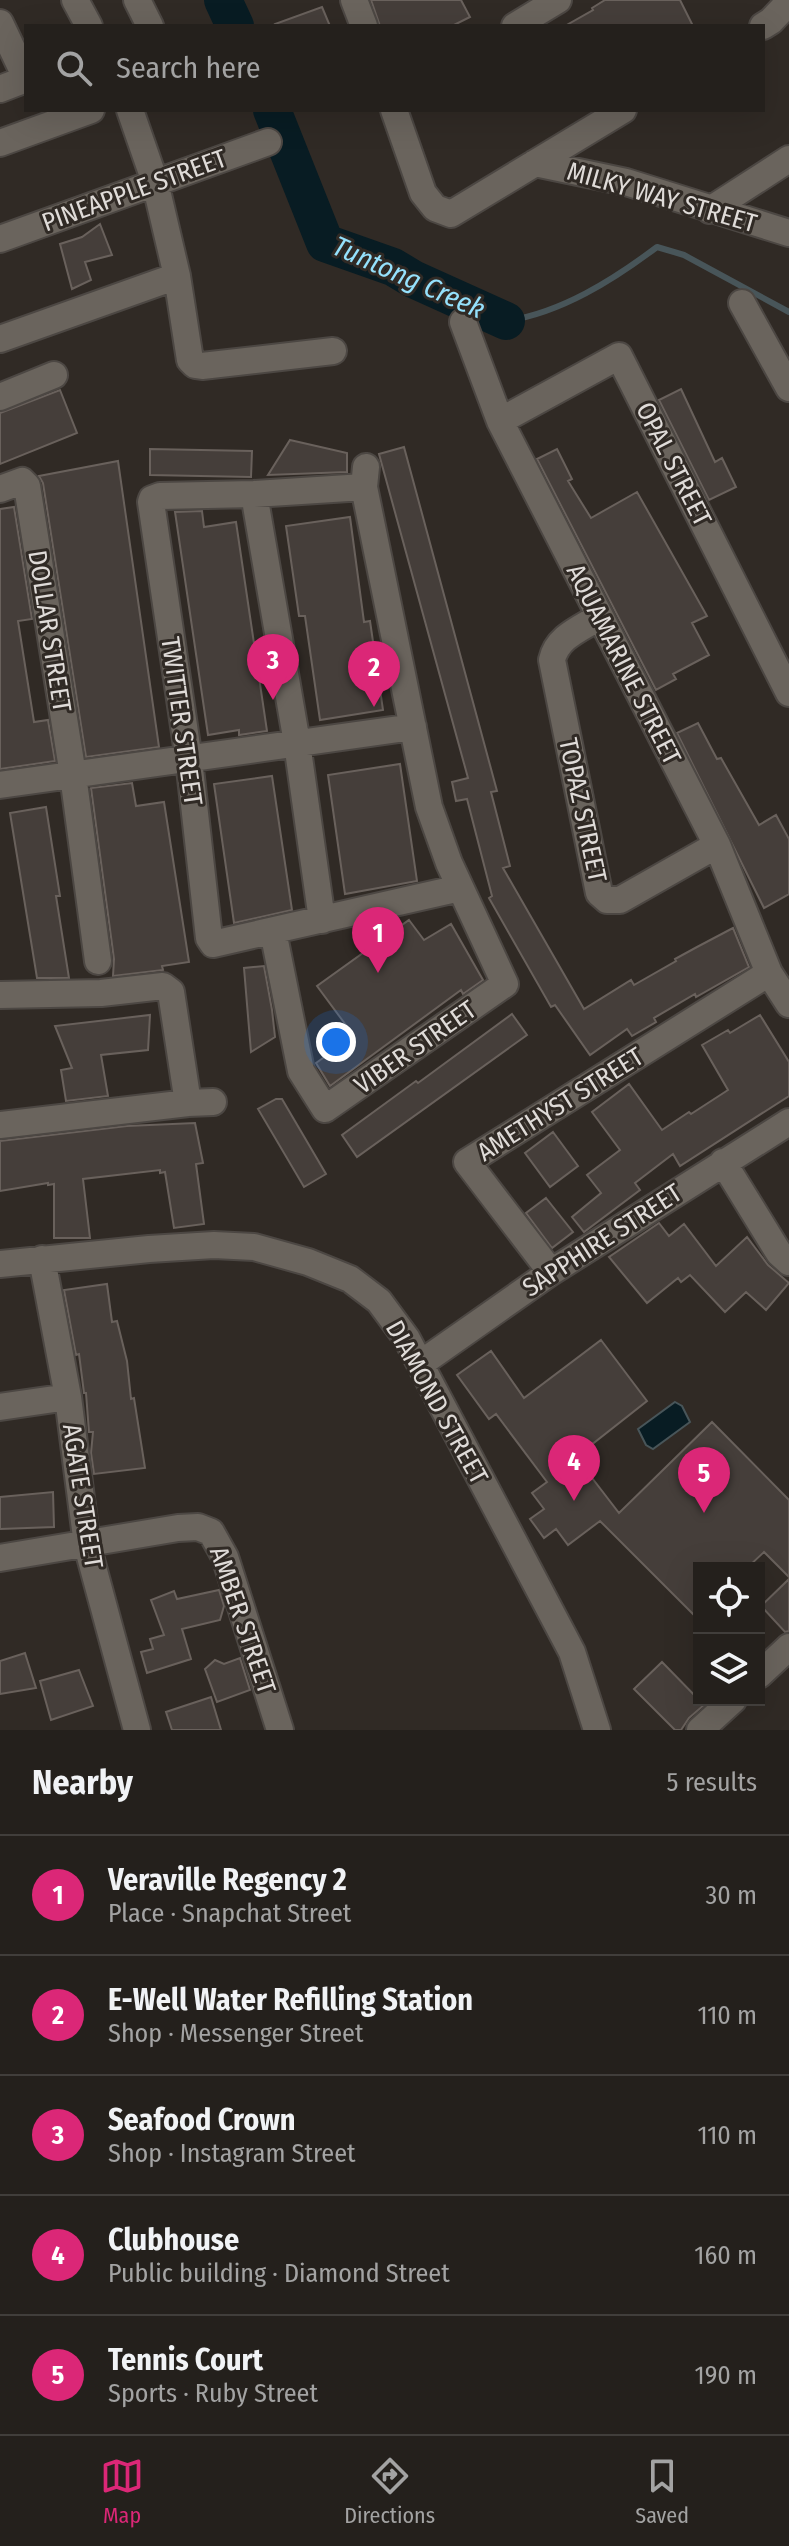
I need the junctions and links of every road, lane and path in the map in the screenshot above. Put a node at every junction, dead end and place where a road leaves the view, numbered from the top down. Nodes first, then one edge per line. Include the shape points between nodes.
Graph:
1 (75, 0) edge
2 (137, 0) edge
3 (354, 0) edge
4 (558, 0) edge
5 (789, 2) edge
6 (0, 23) edge
7 (88, 24) edge
8 (149, 24) edge
9 (363, 24) edge
10 (518, 24) edge
11 (765, 25) edge
12 (24, 74) edge
13 (24, 79) edge
14 (0, 89) edge
15 (79, 112) edge
16 (131, 112) edge
17 (395, 112) edge
18 (620, 112) edge
19 (43, 118) edge
20 (268, 142) dead end
21 (0, 143) edge
22 (789, 159) edge
23 (535, 163) junction
24 (155, 182) junction
25 (710, 210) junction
26 (789, 233) edge
27 (0, 239) edge
28 (177, 276) junction
29 (742, 303) dead end
30 (463, 322) dead end
31 (0, 339) edge
32 (333, 351) dead end
33 (54, 375) dead end
34 (789, 388) edge
35 (0, 397) edge
36 (500, 421) junction
37 (0, 489) edge
38 (254, 494) junction
39 (599, 617) junction
40 (789, 693) edge
41 (413, 727) junction
42 (297, 743) junction
43 (189, 760) junction
44 (73, 775) junction
45 (0, 785) edge
46 (717, 845) junction
47 (460, 888) junction
48 (322, 920) junction
49 (273, 931) junction
50 (98, 961) dead end
51 (769, 973) junction
52 (0, 995) edge
53 (789, 1004) edge
54 (789, 1122) edge
55 (0, 1125) edge
56 (723, 1162) junction
57 (42, 1259) junction
58 (789, 1262) edge
59 (0, 1264) edge
60 (551, 1272) junction
61 (420, 1364) junction
62 (68, 1397) junction
63 (0, 1407) edge
64 (87, 1545) junction
65 (0, 1558) edge
66 (789, 1647) edge
67 (765, 1669) edge
68 (726, 1706) edge
69 (137, 1730) edge
70 (280, 1730) edge
71 (597, 1730) edge
72 (700, 1730) edge

1 - 7 street
2 - 8 street
3 - 9 street
4 - 10 street
5 - 11 street
6 - 12 street
13 - 14 street
15 - 19 street
16 - 24 street
17 - 23 street via 423,193 435,208 451,214
18 - 23 street
19 - 21 street
20 - 24 street, PINEAPPLE STREET
22 - 25 street
23 - 25 street, MILKY WAY STREET via 626,182
24 - 27 street, PINEAPPLE STREET
24 - 28 street
25 - 26 street, MILKY WAY STREET
28 - 31 street
28 - 32 street via 187,352 195,365
29 - 34 street
30 - 36 street, AQUAMARINE STREET
33 - 35 street
36 - 39 street, AQUAMARINE STREET
36 - 40 street, OPAL STREET via 619,356
37 - 44 street, DOLLAR STREET via 22,481 27,486
38 - 41 street via 365,477
38 - 42 street
38 - 43 street, TWITTER STREET via 152,499
39 - 46 street, AQUAMARINE STREET
39 - 46 street, TOPAZ STREET via 562,640 552,660 599,893 607,900 620,900
41 - 42 street
41 - 47 street via 429,807
42 - 43 street
42 - 48 street
43 - 44 street
43 - 49 street, TWITTER STREET via 209,938 213,944
44 - 45 street
44 - 50 street, DOLLAR STREET
46 - 51 street, AQUAMARINE STREET
47 - 48 street
47 - 49 street, VIBER STREET via 505,984 325,1109 301,1071
48 - 49 street
51 - 53 street, AQUAMARINE STREET
51 - 60 street, AMETHYST STREET via 467,1162
52 - 55 street via 168,988 200,1102
54 - 56 street, SAPPHIRE STREET
56 - 58 street
56 - 60 street, SAPPHIRE STREET
57 - 59 street, DIAMOND STREET
57 - 61 street, DIAMOND STREET via 214,1245 254,1247 308,1262 350,1279 379,1301
57 - 62 street, AGATE STREET
60 - 61 street, SAPPHIRE STREET
61 - 71 street, DIAMOND STREET via 572,1652
62 - 63 street
62 - 64 street, AGATE STREET
64 - 65 street, AMBER STREET
64 - 69 street, AGATE STREET
64 - 70 street, AMBER STREET via 178,1528 211,1532 225,1557
66 - 67 street
68 - 72 street

